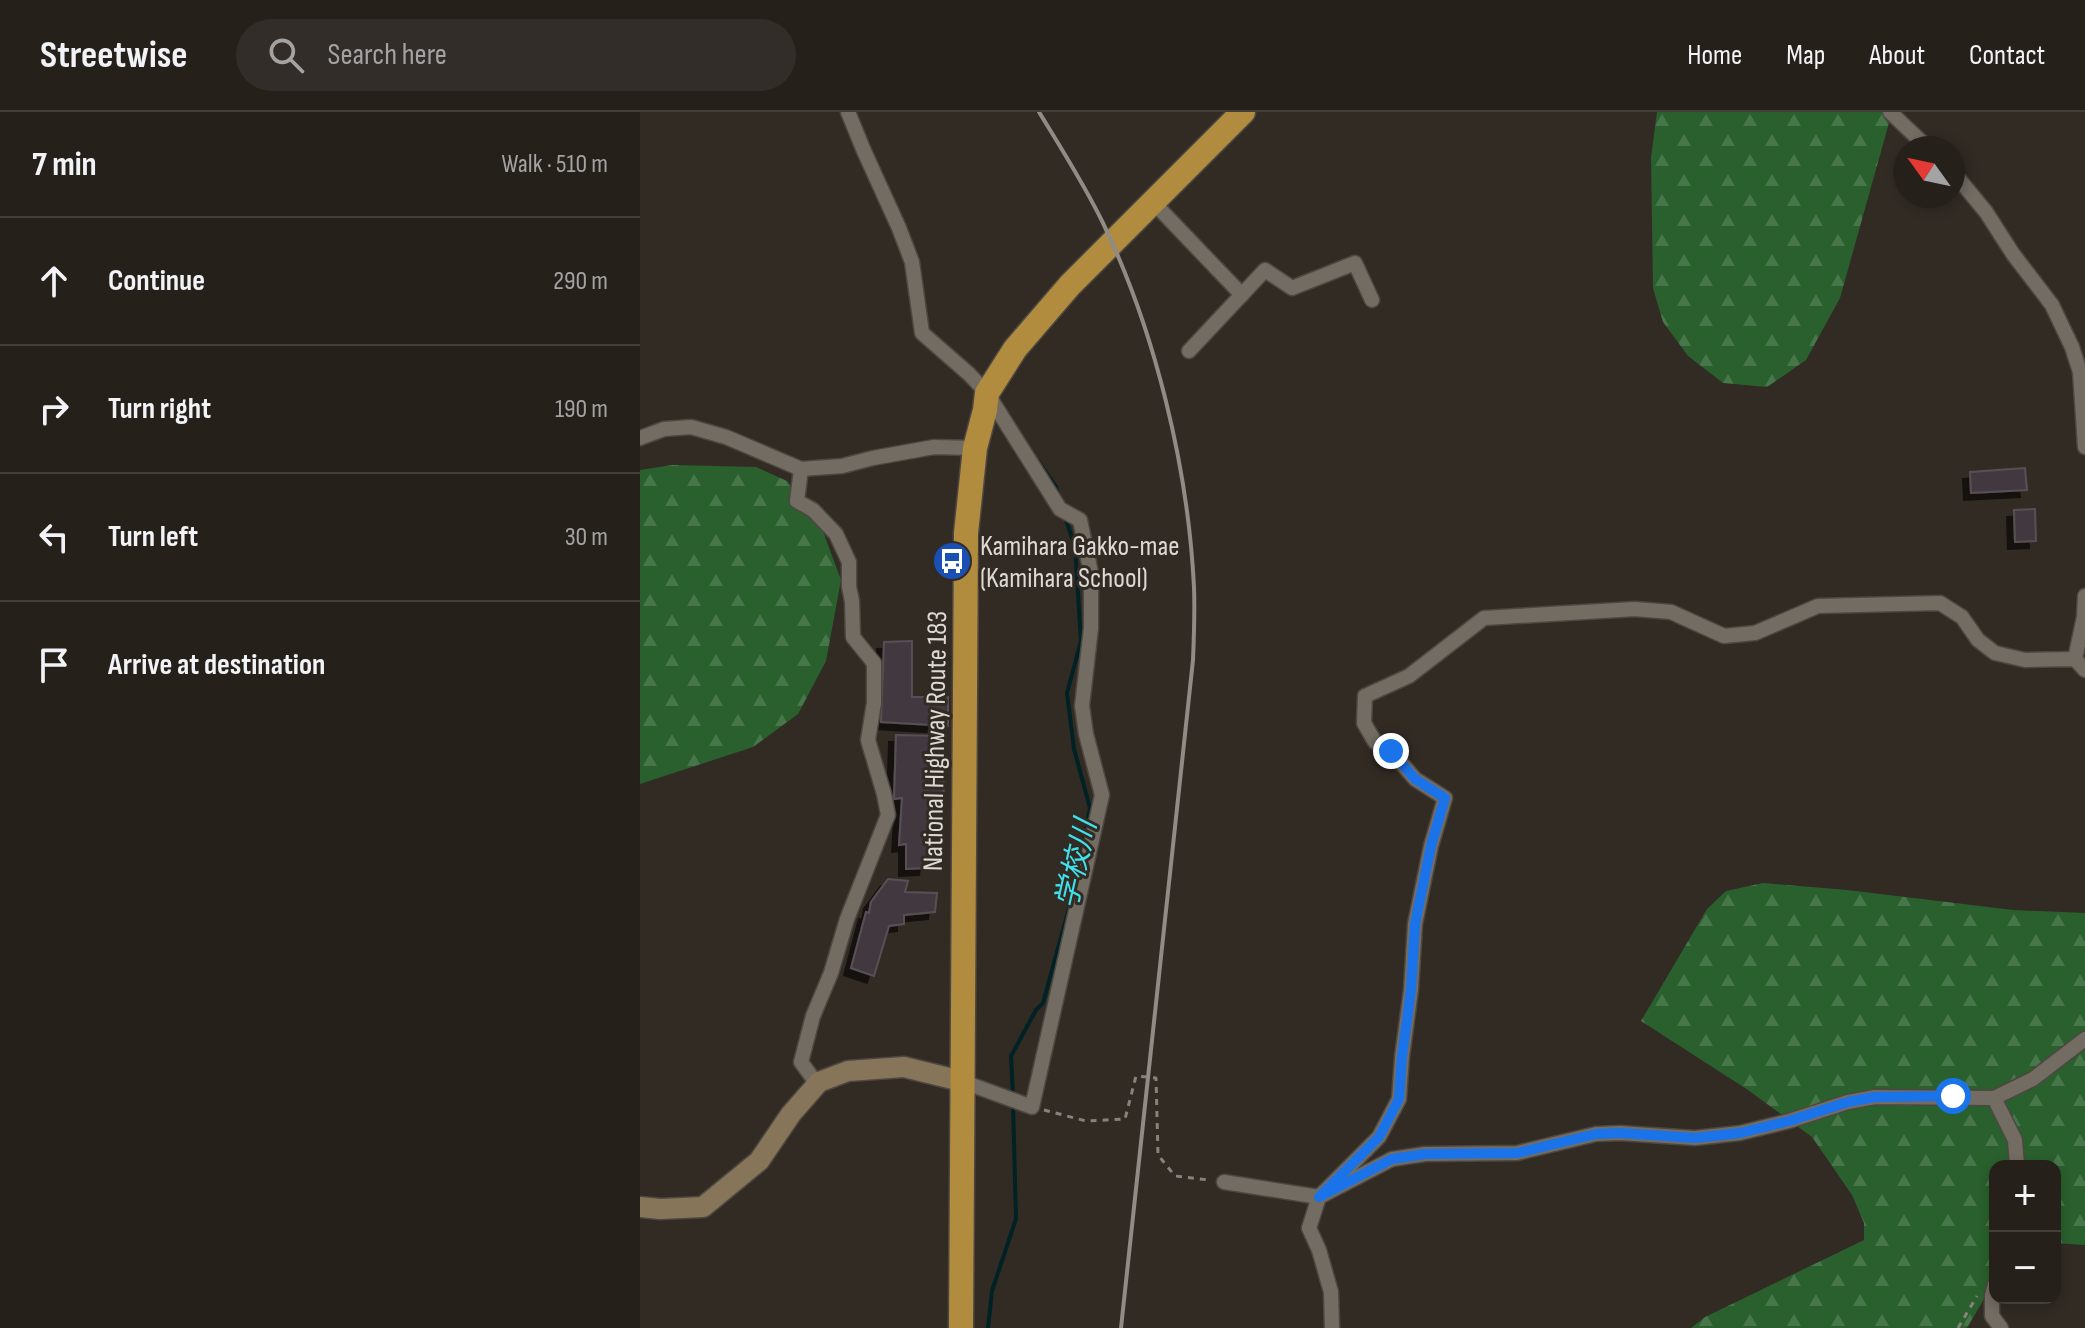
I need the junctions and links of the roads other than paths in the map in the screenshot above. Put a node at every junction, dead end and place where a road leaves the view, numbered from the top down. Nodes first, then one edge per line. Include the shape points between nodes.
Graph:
1 (848, 112) edge
2 (1243, 112) edge
3 (1890, 112) edge
4 (1915, 136) edge
5 (1965, 187) edge
6 (1153, 202) junction
7 (1242, 295) junction
8 (1372, 300) dead end
9 (1189, 351) dead end
10 (987, 393) junction
11 (640, 438) edge
12 (2085, 447) edge
13 (975, 448) junction
14 (801, 469) junction
15 (2085, 596) edge
16 (2080, 665) edge
17 (2085, 1039) edge
18 (961, 1081) junction
19 (817, 1084) junction
20 (1994, 1098) junction
21 (2017, 1160) edge
22 (1224, 1182) road end
23 (1319, 1197) junction
24 (640, 1207) edge
25 (1992, 1304) edge
26 (961, 1328) edge
27 (1332, 1328) edge
28 (2001, 1328) edge

1 - 10 street via 912,262 922,333
2 - 6 highway, National Highway Route 183
3 - 4 street
5 - 12 street via 2052,305 2072,347 2080,372
6 - 7 street
6 - 10 highway, National Highway Route 183 via 1070,285 1015,349
7 - 8 street via 1265,270 1292,288 1355,263
7 - 9 street
10 - 13 highway, National Highway Route 183
10 - 18 street via 1060,509 1080,520 1091,573 1082,706 1102,795 1032,1107
11 - 14 street via 691,427
13 - 14 street via 934,447
13 - 18 highway, National Highway Route 183 via 966,533
14 - 19 street via 797,501 836,534 849,562 853,637 874,663 868,740 888,815 813,1016 801,1062
15 - 16 street
16 - 23 street via 1995,653 1962,617 1940,603 1818,606 1755,633 1724,636 1671,612 1635,609 1484,618 1409,676 1365,696 1364,723 1375,742 1445,798 1415,924 1399,1099 1379,1137
17 - 20 street via 2033,1079
18 - 19 street via 904,1067 848,1071
18 - 26 highway, National Highway Route 183
19 - 24 street via 759,1161 703,1207
20 - 21 street via 2015,1140
20 - 23 street via 1875,1097 1740,1133 1695,1138 1596,1134 1517,1153 1425,1154 1392,1159
22 - 23 street
23 - 27 street via 1309,1228 1331,1292
25 - 28 street via 1992,1316

